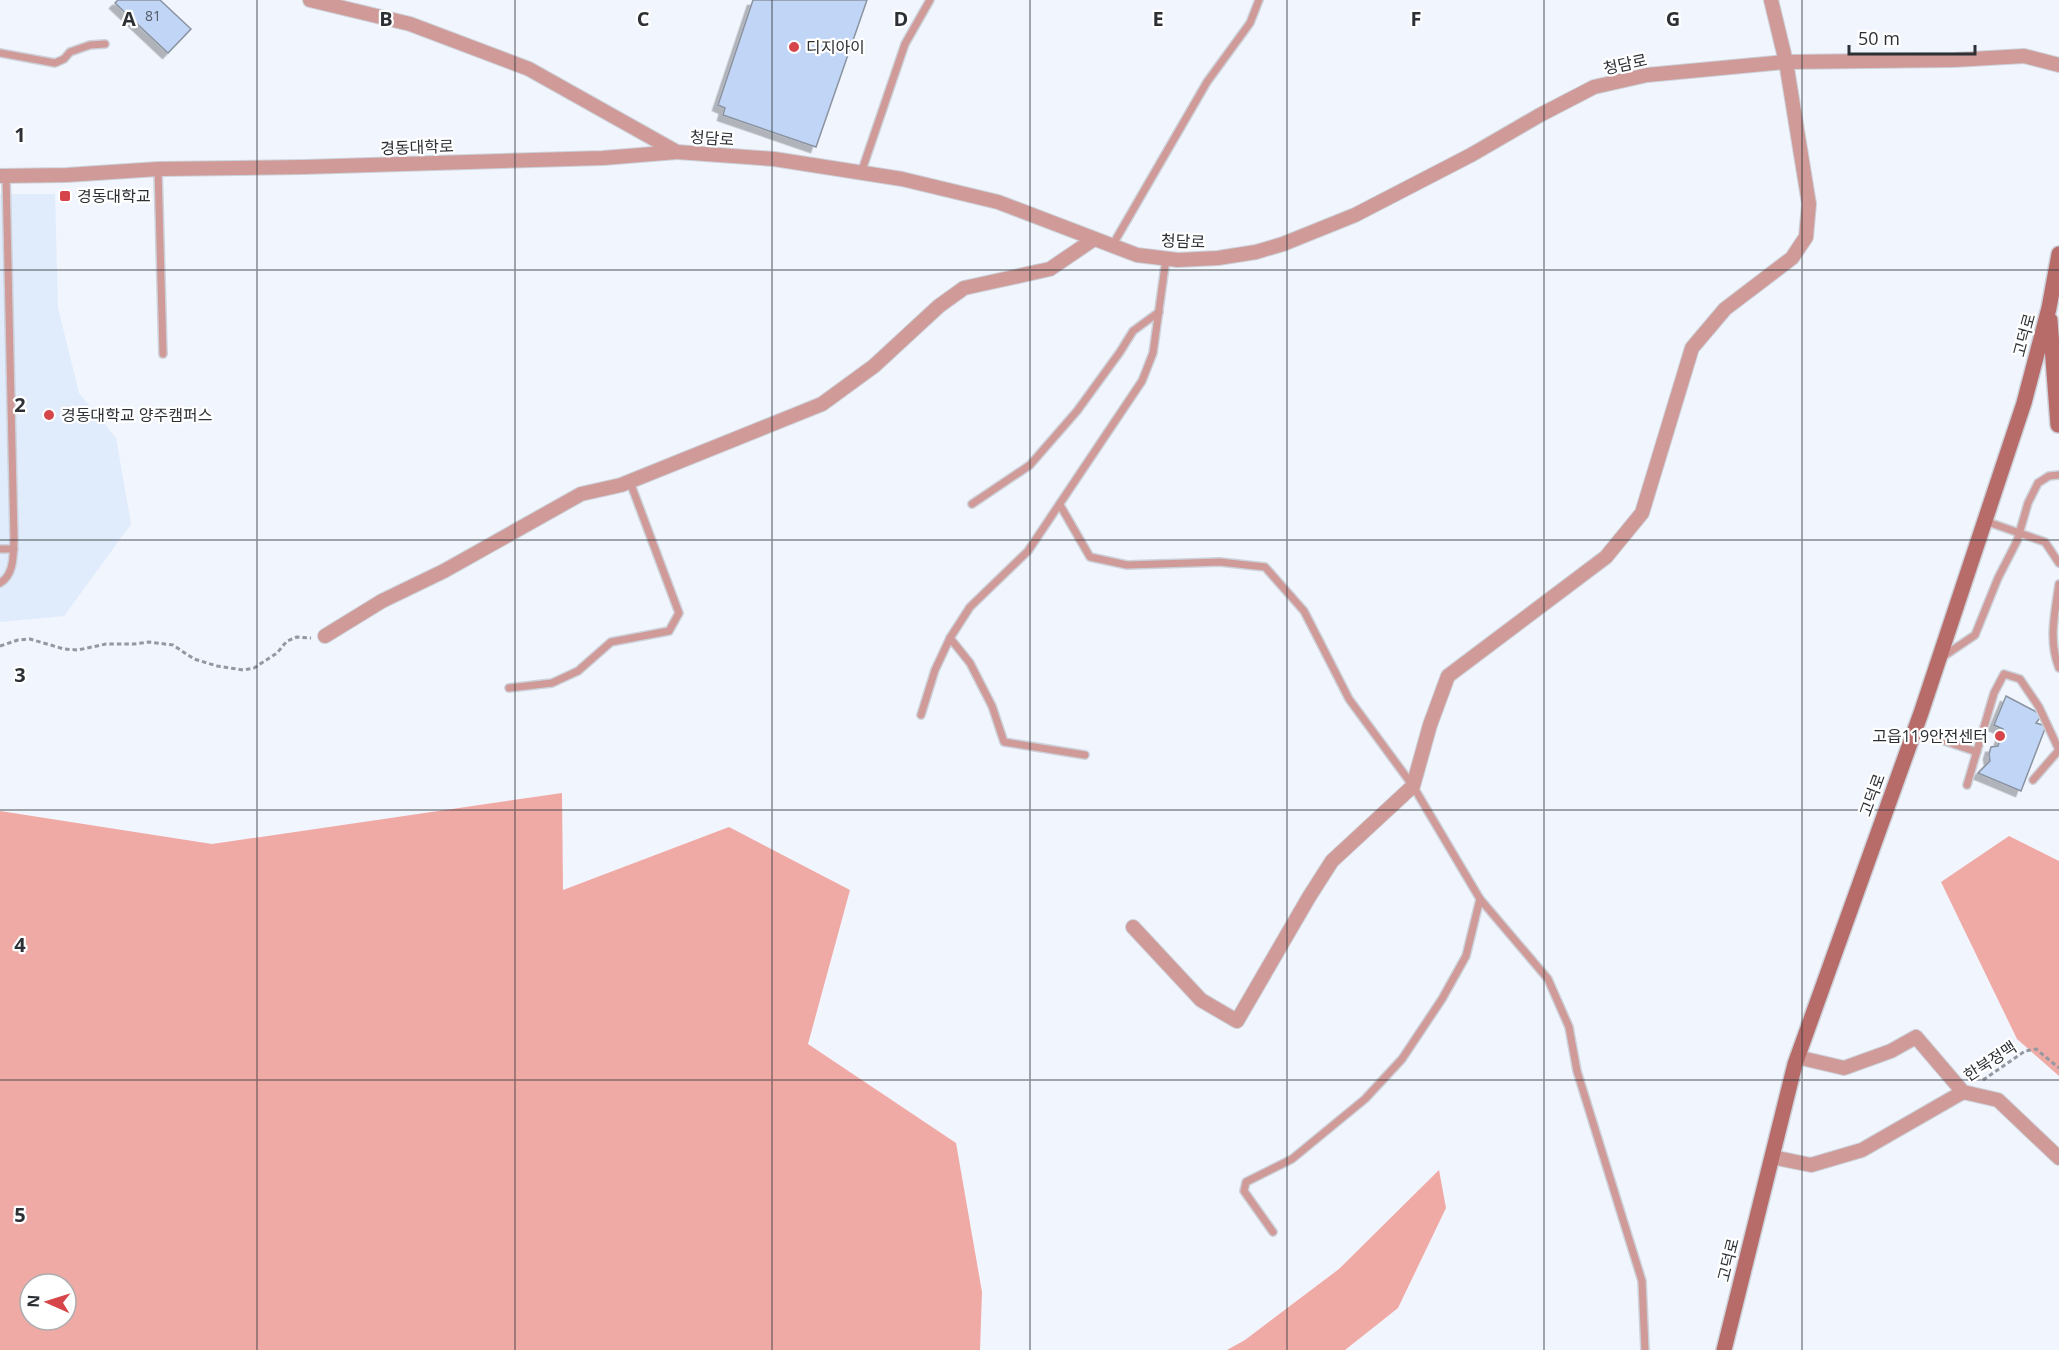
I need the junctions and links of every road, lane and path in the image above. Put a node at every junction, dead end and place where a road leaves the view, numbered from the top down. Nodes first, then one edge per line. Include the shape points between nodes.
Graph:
1 (310, 0) edge
2 (930, 0) edge
3 (1259, 0) edge
4 (1771, 0) edge
5 (105, 45) dead end
6 (0, 53) edge
7 (1786, 62) junction
8 (2059, 65) edge
9 (677, 152) junction
10 (158, 169) junction
11 (861, 172) junction
12 (3, 176) edge
13 (1094, 239) junction
14 (1112, 246) junction
15 (2059, 254) edge
16 (1166, 259) junction
17 (2049, 308) junction
18 (1159, 312) junction
19 (163, 354) dead end
20 (0, 357) edge
21 (9, 357) junction
22 (2058, 425) edge
23 (2059, 475) edge
24 (630, 482) junction
25 (972, 504) dead end
26 (1060, 505) junction
27 (1985, 521) junction
28 (2020, 533) junction
29 (0, 549) edge
30 (14, 549) junction
31 (2059, 563) edge
32 (0, 583) edge
33 (2059, 584) edge
34 (325, 636) joint
35 (950, 638) junction
36 (0, 646) edge
37 (1939, 659) junction
38 (2059, 668) edge
39 (509, 688) dead end
40 (921, 715) dead end
41 (1915, 731) junction
42 (1977, 752) junction
43 (1085, 755) dead end
44 (2033, 780) dead end
45 (1968, 785) dead end
46 (1413, 786) junction
47 (1480, 899) junction
48 (1133, 927) dead end
49 (1797, 1057) junction
50 (2059, 1068) edge
51 (1963, 1092) junction
52 (1772, 1156) junction
53 (2059, 1158) edge
54 (1273, 1232) dead end
55 (1645, 1350) edge
56 (1724, 1350) edge

1 - 9 street, 청담로 via 410,24 529,69
2 - 11 lane via 905,44
3 - 14 lane via 1250,23 1207,82
4 - 7 street
5 - 6 lane via 70,52 55,63
7 - 8 street, 청담로 via 2024,56
7 - 16 street, 청담로 via 1647,75 1594,87 1355,214 1293,240 1256,252 1218,258
7 - 46 street via 1809,204 1806,237 1792,258 1725,309 1692,348 1642,513 1613,549 1448,676
9 - 10 street, 경동대학로 via 603,158
9 - 11 street, 청담로 via 774,159
10 - 12 street, 경동대학로
10 - 19 lane
11 - 13 street, 청담로 via 998,202
12 - 21 lane
13 - 14 street, 청담로
13 - 24 street via 1050,269 964,288 874,366 822,404
14 - 16 street, 청담로
15 - 17 main road, 고덕로
16 - 18 lane
17 - 22 main road
17 - 27 main road, 고덕로 via 2024,403
18 - 25 lane via 1133,331 1077,411 1030,465
18 - 26 lane via 1153,353 1142,381
20 - 21 lane
21 - 30 lane
23 - 28 lane via 2038,483
24 - 34 street via 581,494
24 - 39 lane via 679,613 669,631 611,642 578,671 552,683
26 - 35 lane via 1028,551 970,607
26 - 46 lane via 1090,556 1100,560 1127,565 1220,562 1265,567 1304,611 1349,699
27 - 28 lane
27 - 37 main road, 고덕로
28 - 31 lane via 2045,542
28 - 37 lane via 1975,635
29 - 30 lane
30 - 32 lane via 12,569
33 - 38 lane via 2052,630
34 - 36 path via 287,641 277,653 254,668 243,670 194,659 173,645 149,642 78,650 30,639
35 - 40 lane
35 - 43 lane via 970,663 992,706 1004,742
37 - 41 main road, 고덕로
41 - 42 lane
41 - 49 main road, 고덕로
42 - 44 lane via 1994,693 2004,674 2020,679 2039,707 2059,750
42 - 45 lane
46 - 47 lane
46 - 48 street via 1332,861 1237,1021 1202,1000
47 - 54 lane via 1466,956 1402,1059 1365,1099 1292,1159 1246,1182 1244,1191
47 - 55 lane via 1548,979 1569,1027 1577,1071 1642,1281
49 - 51 street via 1844,1068 1916,1037
49 - 52 main road, 고덕로
50 - 51 path, 한북정맥 via 2036,1049 2025,1051
51 - 52 street via 1862,1150 1811,1165
51 - 53 street via 1998,1100
52 - 56 main road, 고덕로

